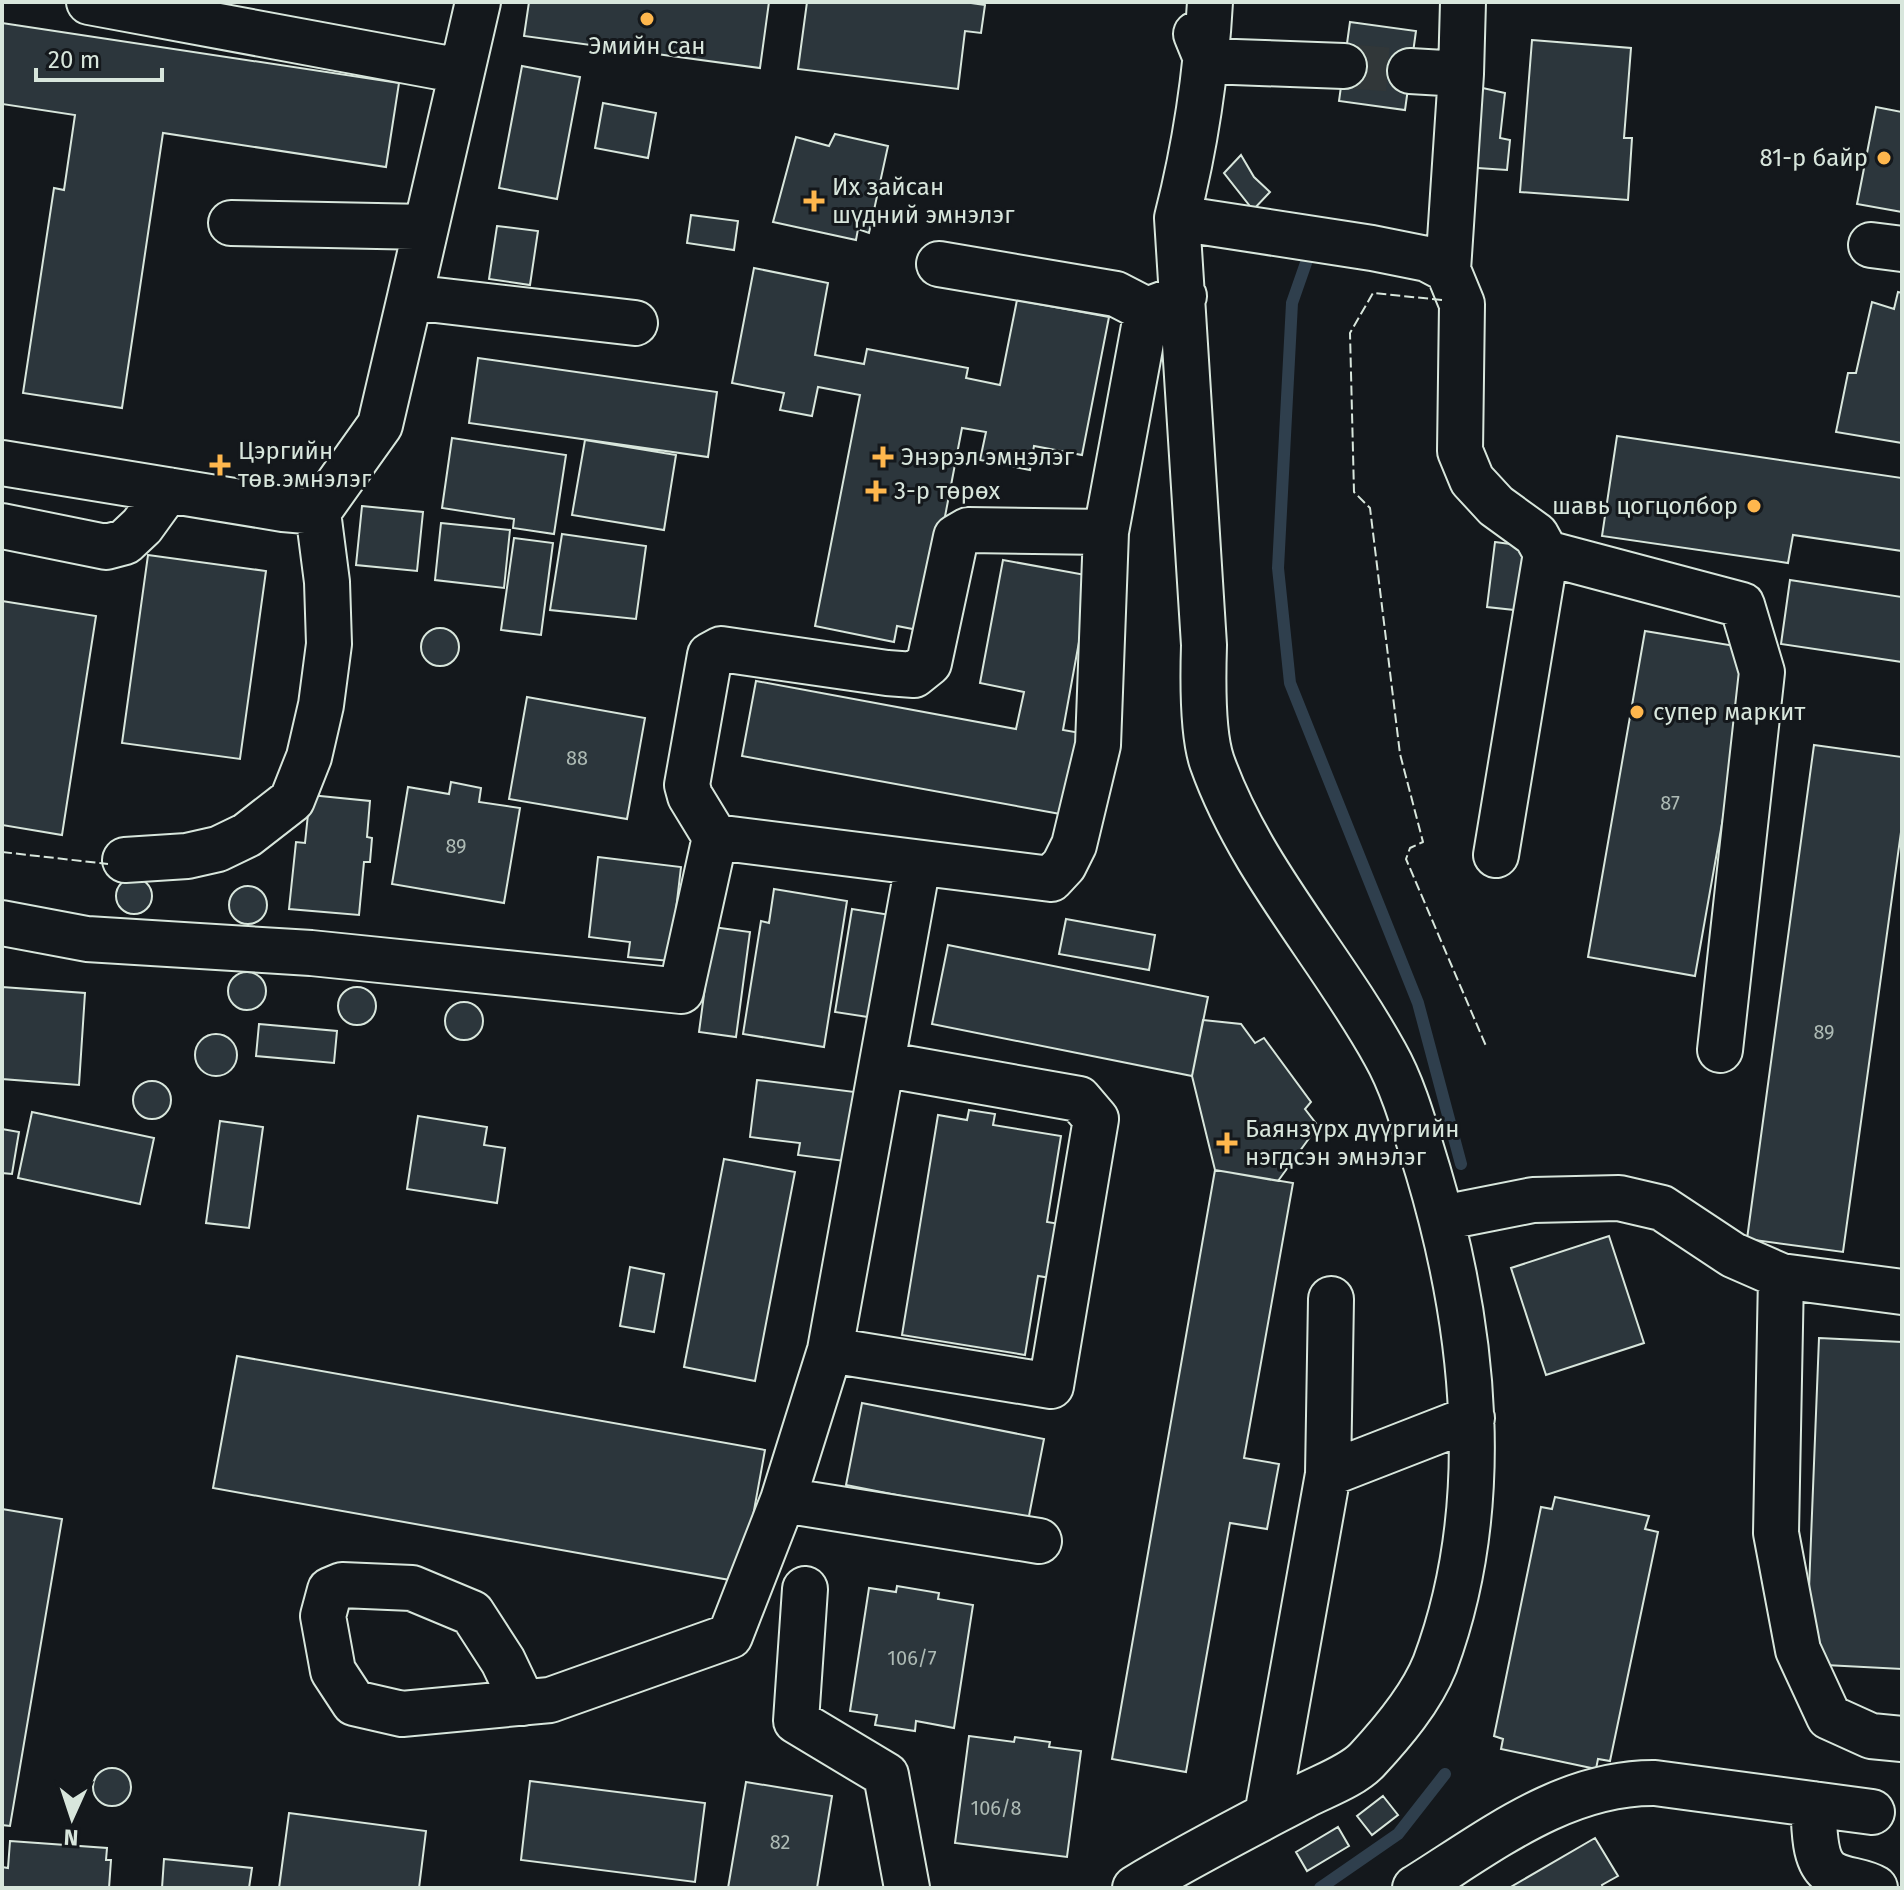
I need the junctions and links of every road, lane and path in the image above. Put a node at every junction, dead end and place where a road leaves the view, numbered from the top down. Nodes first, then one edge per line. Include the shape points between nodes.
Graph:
1 (89, 2) edge
2 (478, 2) edge
3 (1183, 2) edge
4 (1210, 2) edge
5 (1463, 2) edge
6 (1207, 61) junction
7 (1344, 66) tunnel mouth
8 (461, 71) junction
9 (1410, 71) tunnel mouth
10 (1461, 74) junction
11 (1177, 218) junction
12 (231, 223) dead end
13 (426, 227) junction
14 (939, 264) dead end
15 (1448, 270) junction
16 (410, 297) junction
17 (1165, 303) junction
18 (635, 323) dead end
19 (2, 463) edge
20 (168, 490) junction
21 (318, 512) junction
22 (2, 526) edge
23 (1106, 532) junction
24 (1546, 553) junction
25 (715, 837) junction
26 (1496, 855) dead end
27 (125, 860) dead end
28 (918, 864) junction
29 (2, 923) edge
30 (1720, 1050) dead end
31 (882, 1064) junction
32 (1442, 1218) junction
33 (1781, 1276) junction
34 (1902, 1292) edge
35 (1331, 1299) dead end
36 (830, 1350) junction
37 (1472, 1418) junction
38 (1328, 1474) junction
39 (783, 1500) junction
40 (1039, 1541) dead end
41 (805, 1589) dead end
42 (523, 1703) dead end
43 (1902, 1739) edge
44 (1813, 1804) junction
45 (1872, 1812) dead end
46 (1267, 1815) junction
47 (1161, 1881) edge
48 (907, 1888) edge
49 (1415, 1888) edge
50 (1875, 1888) edge

1 - 8 street
2 - 8 street
3 - 6 street
4 - 6 street
5 - 10 street
6 - 7 street
6 - 11 street
8 - 13 street
9 - 10 street
10 - 15 street
11 - 15 street via 1372,248 1427,259
11 - 17 street
12 - 13 street
13 - 16 street
14 - 17 street
15 - 24 street via 1462,304 1460,451 1472,480 1496,506 1536,535
16 - 18 street
16 - 21 street via 380,425
17 - 23 street
17 - 32 street via 1204,645 1202,683 1211,759 1265,868 1387,1056
19 - 20 street
20 - 21 street
20 - 22 street via 125,542 106,547
21 - 27 street via 329,644 309,757 292,800 247,835 218,849
23 - 25 street via 968,530 956,537 929,663 914,675 721,649 710,655 687,785
23 - 28 street via 1098,745 1074,845 1064,865 1051,879
24 - 26 street
24 - 30 street via 1742,605 1762,672
25 - 28 street
25 - 29 street via 681,991 311,953 87,939
28 - 31 street
31 - 36 street
31 - 36 street via 1079,1099 1096,1119 1051,1386
32 - 33 street via 1533,1200 1619,1198 1662,1208 1733,1255
32 - 37 street via 1464,1326
33 - 34 street
33 - 43 street via 1776,1533 1798,1650 1829,1717 1871,1736
35 - 38 street
36 - 39 street
37 - 38 street
37 - 46 street via 1464,1558 1434,1666 1405,1716 1364,1764
38 - 46 street
39 - 40 street
39 - 42 street via 730,1636 550,1700
41 - 48 street via 796,1721 886,1775
44 - 45 street
44 - 49 street via 1655,1783 1620,1784 1525,1819
44 - 50 street via 1823,1864 1830,1873
46 - 47 street

